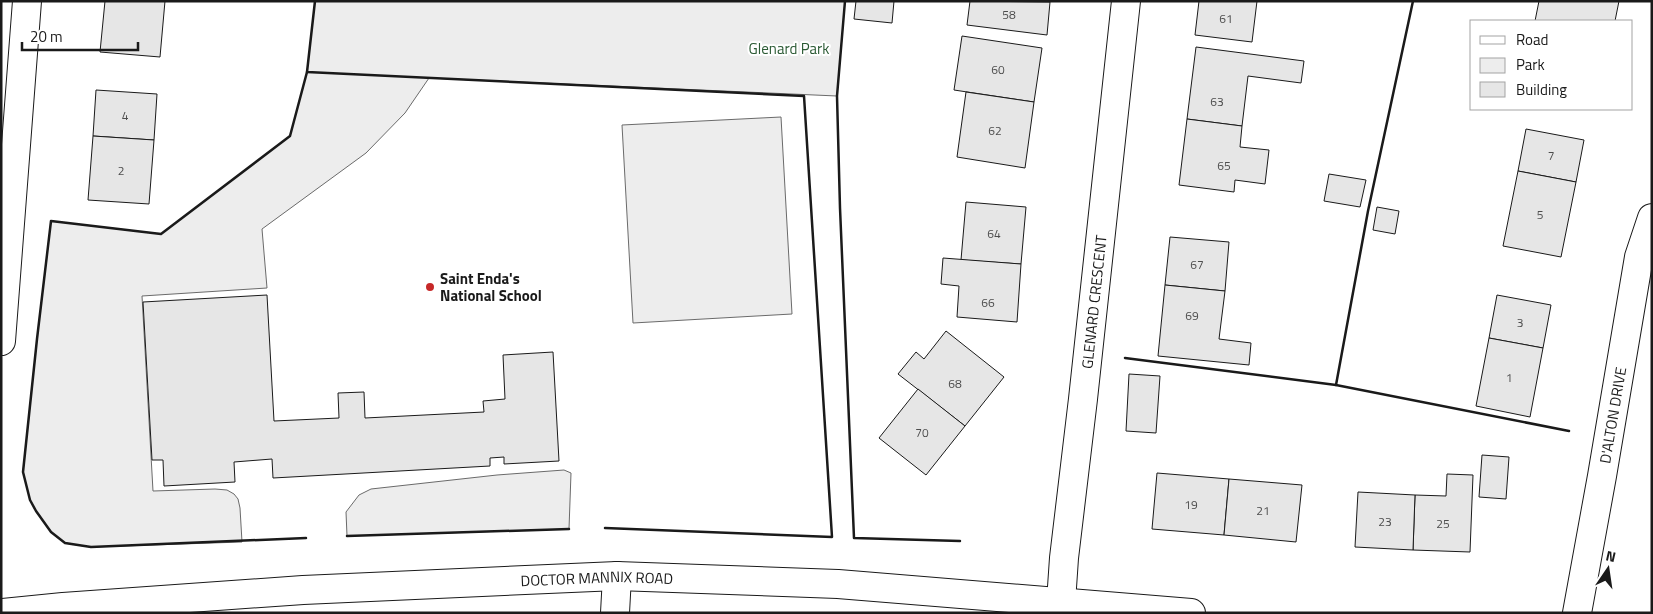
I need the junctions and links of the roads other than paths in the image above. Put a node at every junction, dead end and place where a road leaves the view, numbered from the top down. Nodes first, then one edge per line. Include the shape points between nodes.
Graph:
1 (27, 1) edge
2 (1126, 1) edge
3 (1652, 218) edge
4 (1, 341) edge
5 (617, 576) junction
6 (1061, 602) junction
7 (3, 613) edge
8 (615, 613) edge
9 (1191, 613) edge
10 (1577, 613) edge

1 - 4 street
2 - 6 street, GLENARD CRESCENT
3 - 10 street, D'ALTON DRIVE via 1639,257
5 - 6 street, DOCTOR MANNIX ROAD via 838,584
5 - 7 street, DOCTOR MANNIX ROAD via 303,590
5 - 8 street
6 - 9 street, DOCTOR MANNIX ROAD

